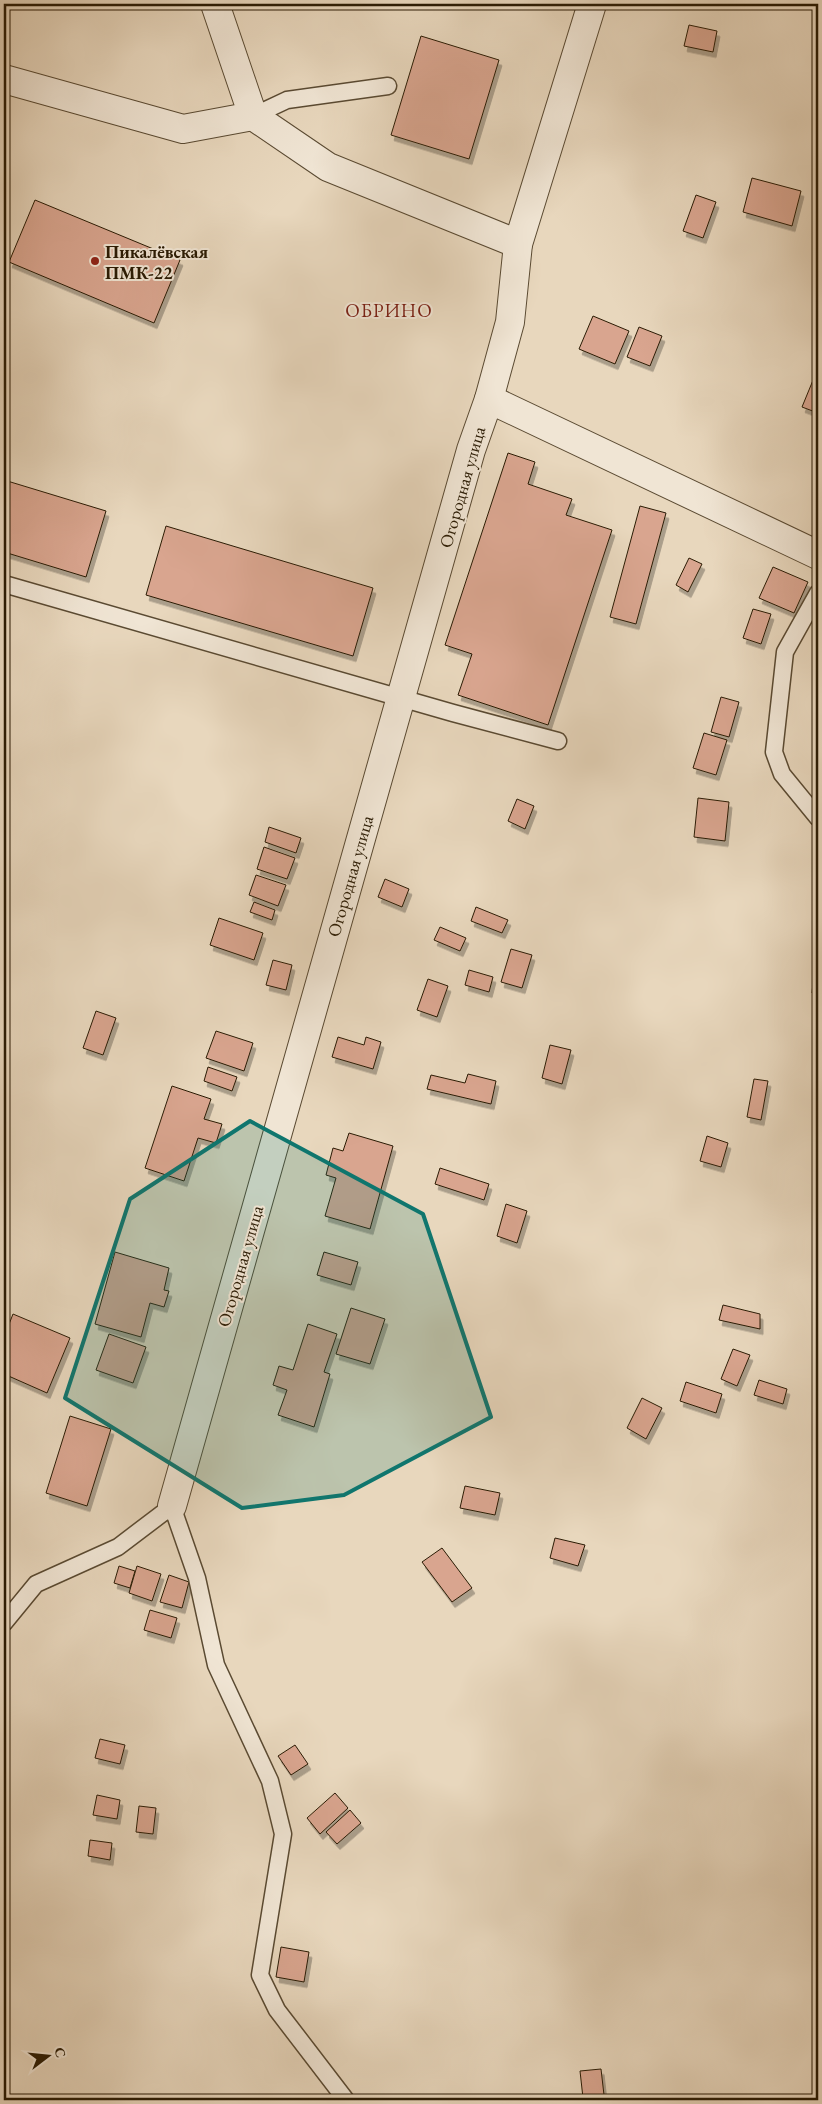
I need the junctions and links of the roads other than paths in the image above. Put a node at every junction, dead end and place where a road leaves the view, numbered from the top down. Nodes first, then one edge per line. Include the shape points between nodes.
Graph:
1 (215, 4) edge
2 (592, 4) edge
3 (4, 79) edge
4 (388, 86) dead end
5 (253, 116) junction
6 (518, 244) junction
7 (489, 399) junction
8 (818, 555) edge
9 (4, 584) edge
10 (818, 593) edge
11 (401, 697) junction
12 (558, 741) dead end
13 (818, 818) edge
14 (172, 1506) junction
15 (4, 1622) edge
16 (346, 2100) edge

1 - 5 street
2 - 6 street, Огородная улица
3 - 5 street via 183,129
4 - 5 lane via 287,100
5 - 6 street via 328,167
6 - 7 street, Огородная улица via 510,322
7 - 8 street
7 - 11 street, Огородная улица via 471,450
9 - 11 lane
10 - 13 lane via 785,652 774,752 782,774
11 - 12 lane
11 - 14 street, Огородная улица
14 - 15 lane via 118,1547 36,1584
14 - 16 lane via 197,1578 216,1665 270,1781 283,1834 260,1975 278,2010

